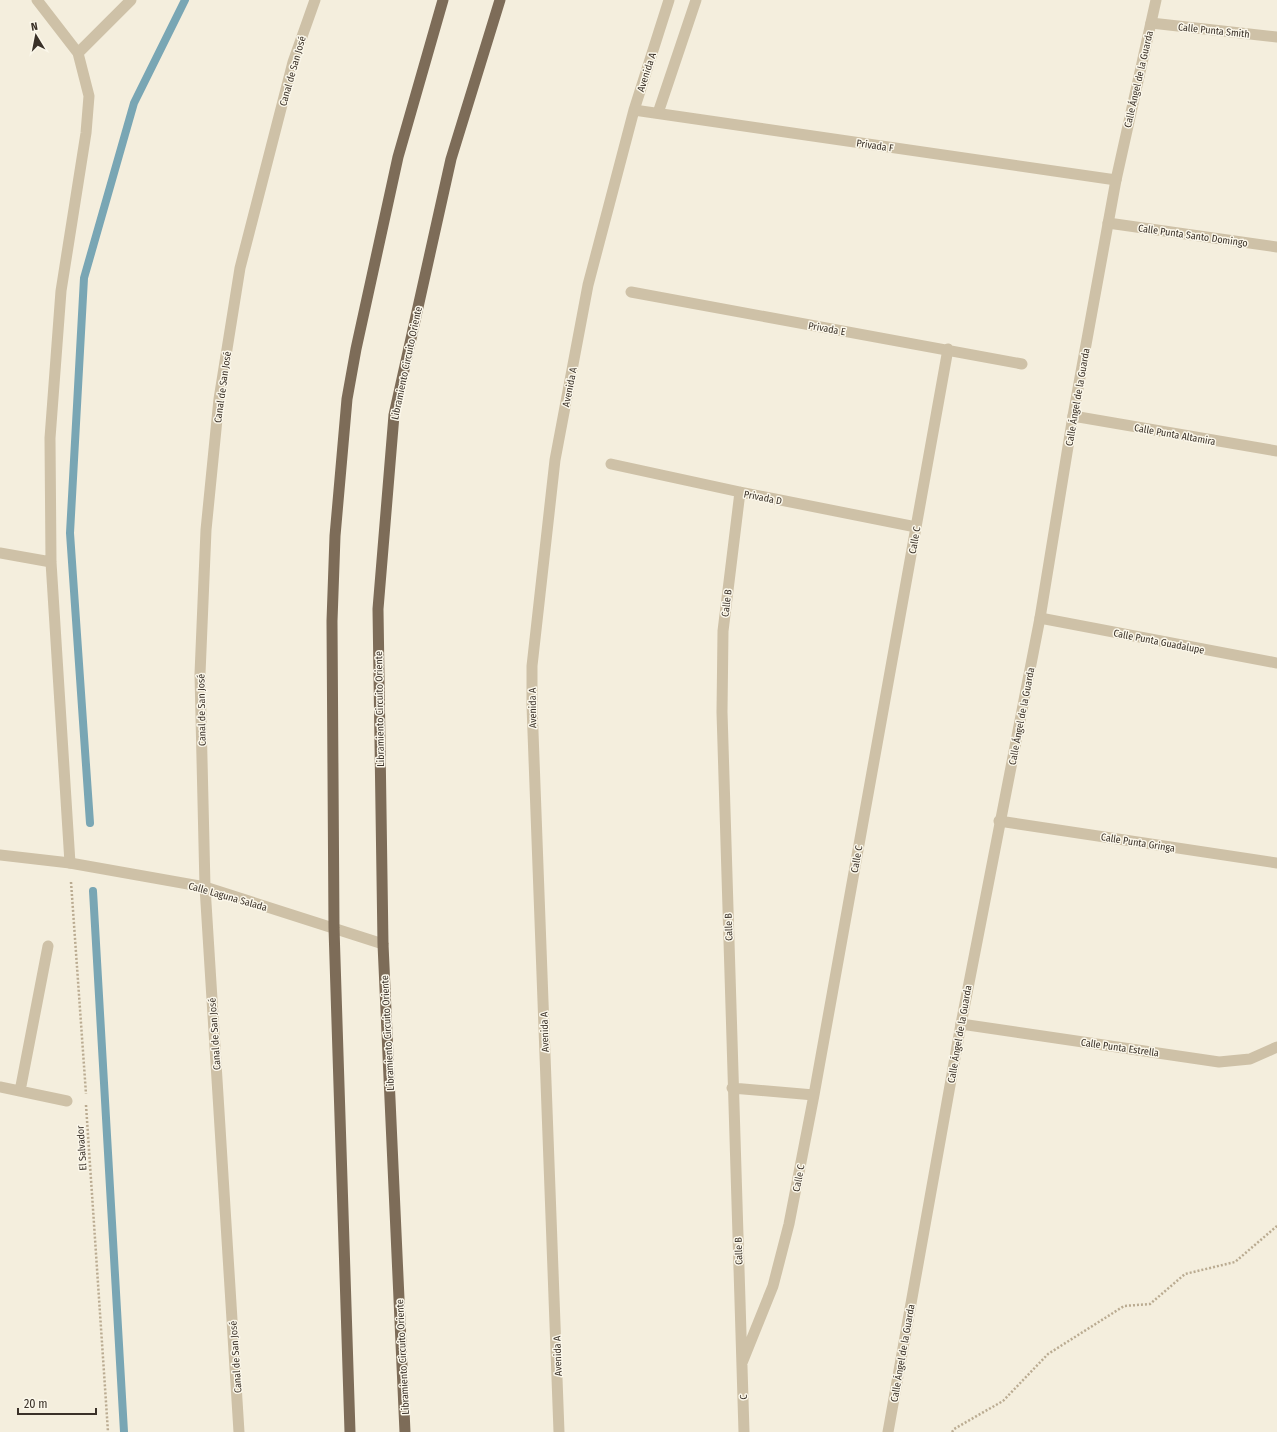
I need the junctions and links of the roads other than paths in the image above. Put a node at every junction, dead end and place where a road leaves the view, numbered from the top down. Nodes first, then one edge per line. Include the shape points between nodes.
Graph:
1 (37, 0) edge
2 (131, 0) edge
3 (315, 0) edge
4 (443, 0) edge
5 (500, 0) edge
6 (669, 0) edge
7 (696, 0) edge
8 (1156, 0) edge
9 (1151, 23) junction
10 (1277, 37) edge
11 (78, 53) junction
12 (634, 110) junction
13 (658, 113) junction
14 (1116, 180) junction
15 (1108, 223) junction
16 (1277, 247) edge
17 (631, 292) dead end
18 (948, 350) junction
19 (1022, 364) dead end
20 (1073, 416) junction
21 (1277, 451) edge
22 (611, 464) dead end
23 (740, 492) junction
24 (916, 527) junction
25 (0, 553) edge
26 (51, 562) junction
27 (1040, 618) junction
28 (1277, 663) edge
29 (999, 821) junction
30 (0, 854) edge
31 (70, 863) junction
32 (1277, 863) edge
33 (205, 888) junction
34 (334, 928) junction
35 (383, 944) junction
36 (48, 946) dead end
37 (961, 1024) junction
38 (1277, 1047) edge
39 (0, 1087) edge
40 (732, 1088) junction
41 (20, 1091) junction
42 (814, 1095) junction
43 (67, 1101) dead end
44 (742, 1363) junction
45 (239, 1432) edge
46 (350, 1432) edge
47 (405, 1432) edge
48 (560, 1432) edge
49 (744, 1432) edge
50 (888, 1432) edge

1 - 11 street
2 - 11 street
3 - 33 street, Canal de San José via 293,62 240,268 219,399 206,530 200,674
4 - 34 main road via 398,157 347,399 335,536 332,621
5 - 35 main road, Libramiento Circuito Oriente via 451,159 394,415 378,609
6 - 12 street, Avenida A
7 - 13 street
8 - 9 street, Calle Ángel de la Guarda
9 - 10 street, Calle Punta Smith
9 - 14 street, Calle Ángel de la Guarda
11 - 26 street via 89,96 86,133 61,291 52,396
12 - 13 street, Privada F
12 - 48 street, Avenida A via 588,286 555,460 532,666
13 - 14 street, Privada F
14 - 15 street, Calle Ángel de la Guarda
15 - 16 street, Calle Punta Santo Domingo
15 - 20 street, Calle Ángel de la Guarda
17 - 18 street, Privada E
18 - 19 street, Privada E
18 - 24 street, Calle C
20 - 21 street, Calle Punta Altamira
20 - 27 street, Calle Ángel de la Guarda
22 - 23 street, Privada D
23 - 24 street, Privada D
23 - 40 street, Calle B via 723,631 722,712
24 - 42 street, Calle C
25 - 26 street
26 - 31 street
27 - 28 street, Calle Punta Guadalupe
27 - 29 street, Calle Ángel de la Guarda
29 - 32 street, Calle Punta Gringa
29 - 37 street, Calle Ángel de la Guarda
30 - 31 street, Calle Laguna Salada
31 - 33 street, Calle Laguna Salada
33 - 34 street, Calle Laguna Salada
33 - 45 street, Canal de San José
34 - 35 street, Calle Laguna Salada
34 - 46 main road
35 - 47 main road, Libramiento Circuito Oriente
36 - 41 street
37 - 38 street, Calle Punta Estrella via 1220,1062 1250,1059
37 - 50 street, Calle Ángel de la Guarda
39 - 41 street
40 - 42 street
40 - 44 street, Calle B
41 - 43 street
42 - 44 street, Calle C via 789,1224 773,1286
44 - 49 street, C

